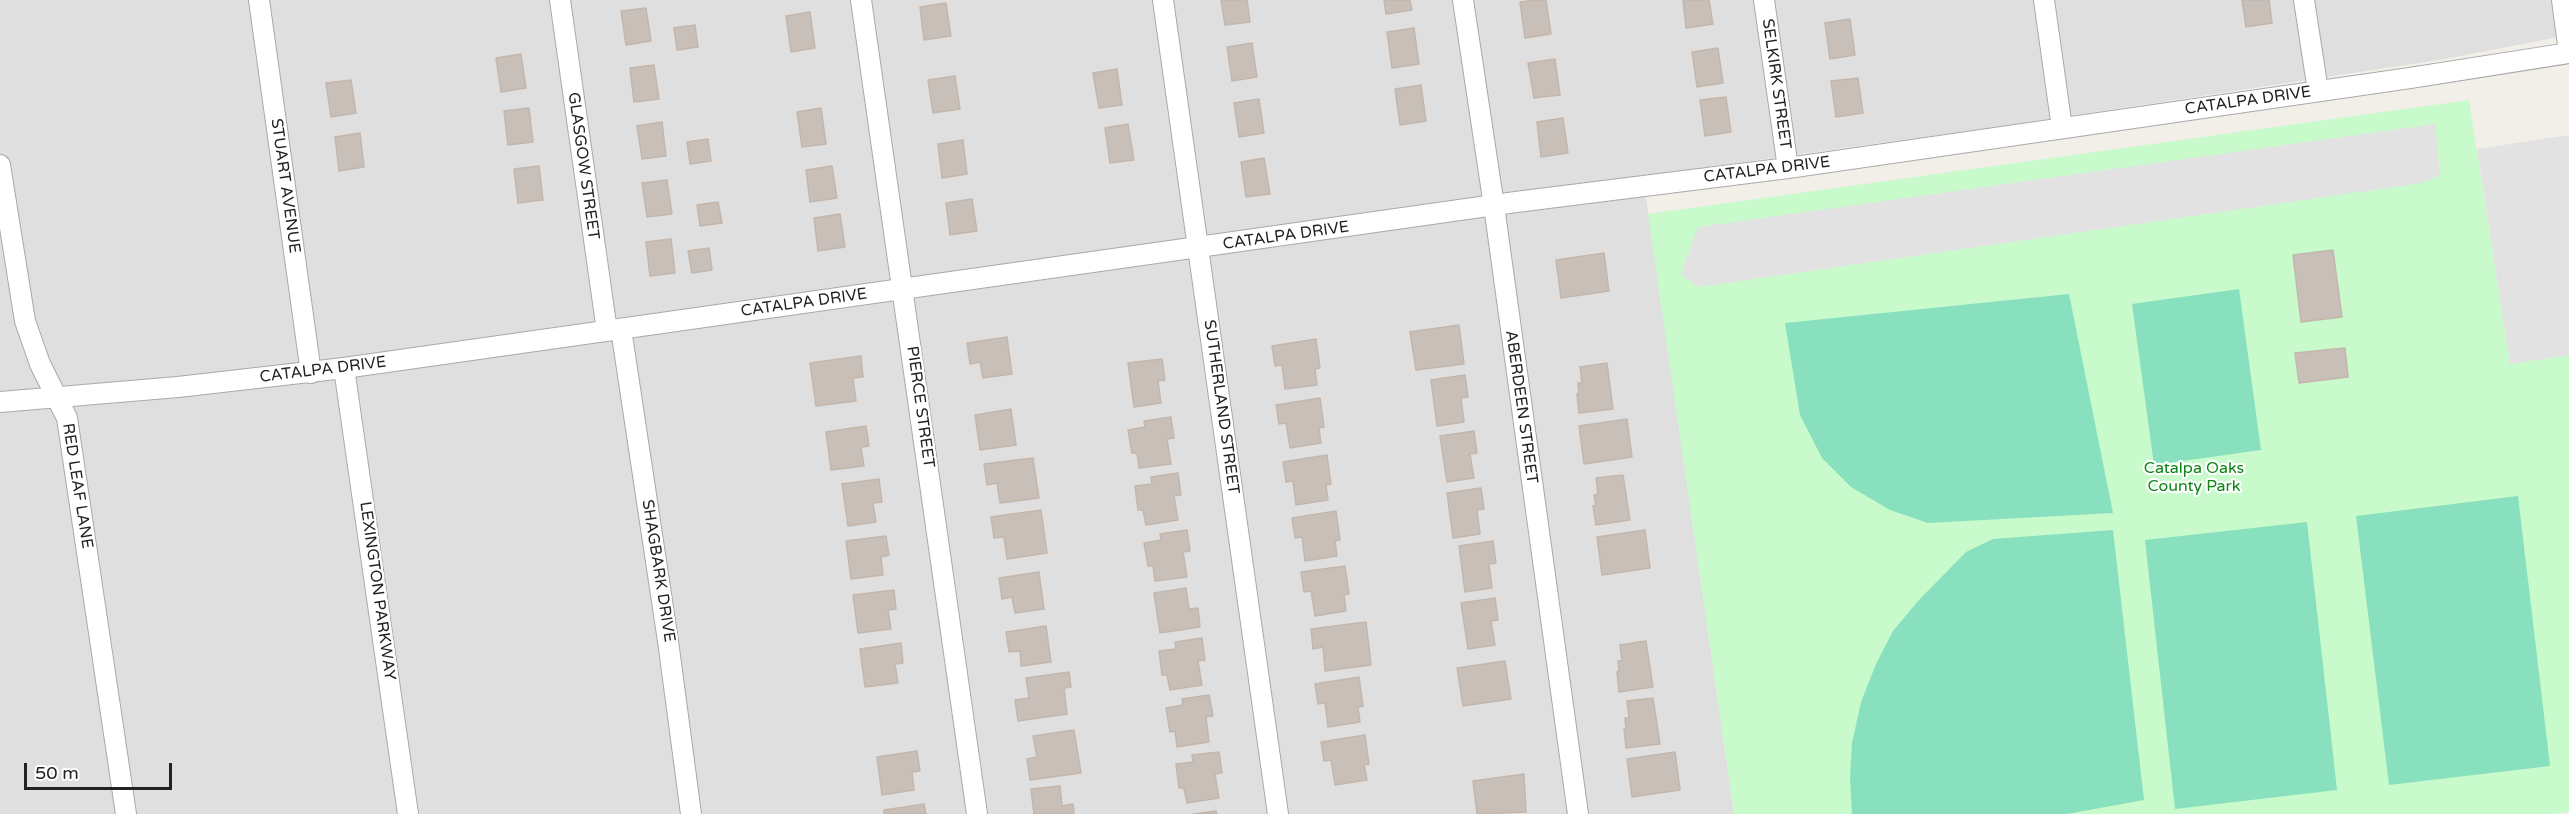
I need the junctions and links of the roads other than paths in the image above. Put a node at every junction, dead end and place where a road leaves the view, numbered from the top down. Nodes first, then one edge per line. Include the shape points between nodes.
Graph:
1 (259, 0) edge
2 (560, 0) edge
3 (861, 0) edge
4 (1163, 0) edge
5 (1463, 0) edge
6 (1764, 0) edge
7 (2044, 0) edge
8 (2304, 0) edge
9 (2562, 0) edge
10 (2569, 53) edge
11 (2318, 91) junction
12 (2062, 128) junction
13 (0, 165) edge
14 (1788, 168) junction
15 (1494, 206) junction
16 (1198, 249) junction
17 (902, 288) junction
18 (614, 330) junction
19 (344, 368) junction
20 (311, 372) junction
21 (58, 397) junction
22 (0, 402) edge
23 (126, 814) edge
24 (408, 814) edge
25 (691, 814) edge
26 (977, 814) edge
27 (1278, 814) edge
28 (1578, 814) edge

1 - 20 street, STUART AVENUE
2 - 18 street, GLASGOW STREET
3 - 17 street, PIERCE STREET
4 - 16 street, SUTHERLAND STREET
5 - 15 street, ABERDEEN STREET
6 - 14 street, SELKIRK STREET
7 - 12 street
8 - 11 street
9 - 10 street
10 - 11 street, CATALPA DRIVE
11 - 12 street, CATALPA DRIVE
12 - 14 street, CATALPA DRIVE
13 - 21 street, RED LEAF LANE via 23,313 40,364
14 - 15 street, CATALPA DRIVE
15 - 16 street, CATALPA DRIVE
15 - 28 street, ABERDEEN STREET
16 - 17 street, CATALPA DRIVE
16 - 27 street, SUTHERLAND STREET
17 - 18 street, CATALPA DRIVE
17 - 26 street, PIERCE STREET
18 - 19 street, CATALPA DRIVE
18 - 25 street, SHAGBARK DRIVE via 668,641
19 - 20 street, CATALPA DRIVE
19 - 24 street, LEXINGTON PARKWAY
20 - 21 street, CATALPA DRIVE
21 - 22 street, CATALPA DRIVE
21 - 23 street, RED LEAF LANE via 68,418

